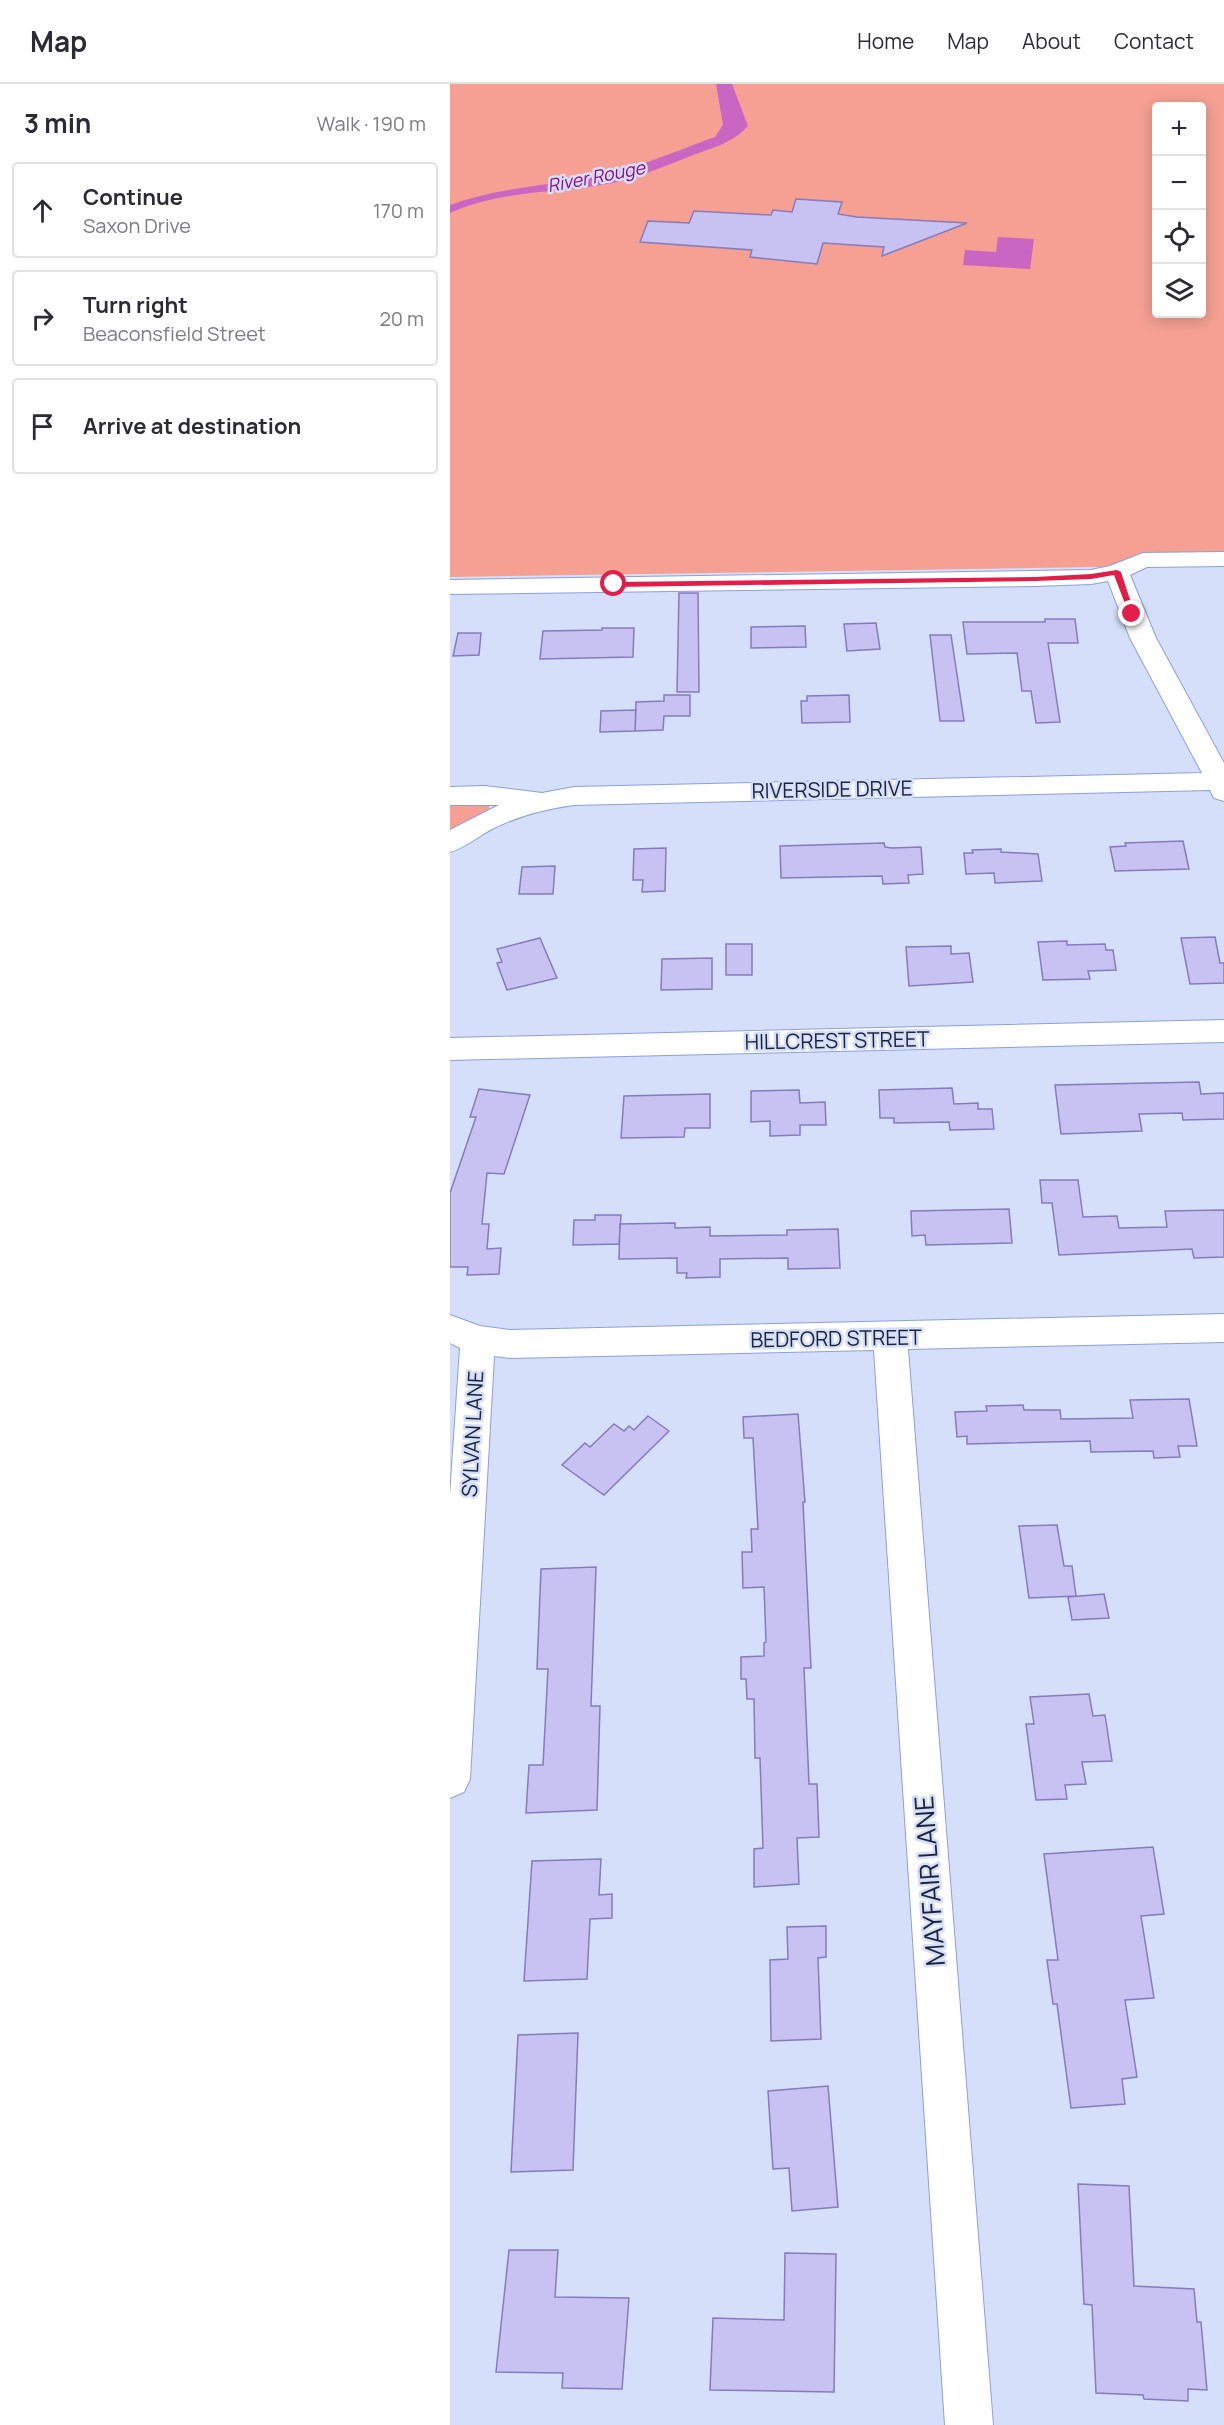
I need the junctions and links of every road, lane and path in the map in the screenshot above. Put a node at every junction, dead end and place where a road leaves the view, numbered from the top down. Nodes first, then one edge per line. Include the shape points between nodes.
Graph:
1 (1224, 559) edge
2 (1117, 572) junction
3 (450, 587) edge
4 (1222, 785) edge
5 (450, 796) edge
6 (539, 800) junction
7 (450, 843) edge
8 (1224, 1031) edge
9 (450, 1049) edge
10 (1224, 1328) edge
11 (464, 1335) edge
12 (890, 1337) junction
13 (450, 1779) edge
14 (969, 2425) edge

1 - 2 street via 1143,560
2 - 3 street via 1035,579
2 - 4 street via 1143,638
4 - 6 street, RIVERSIDE DRIVE via 706,792
5 - 6 street
6 - 7 street, RIVERSIDE DRIVE via 485,821
8 - 9 street, HILLCREST STREET
10 - 12 street, BEDFORD STREET
11 - 12 street, BEDFORD STREET via 510,1344
11 - 13 street, SYLVAN LANE
12 - 14 street, MAYFAIR LANE

